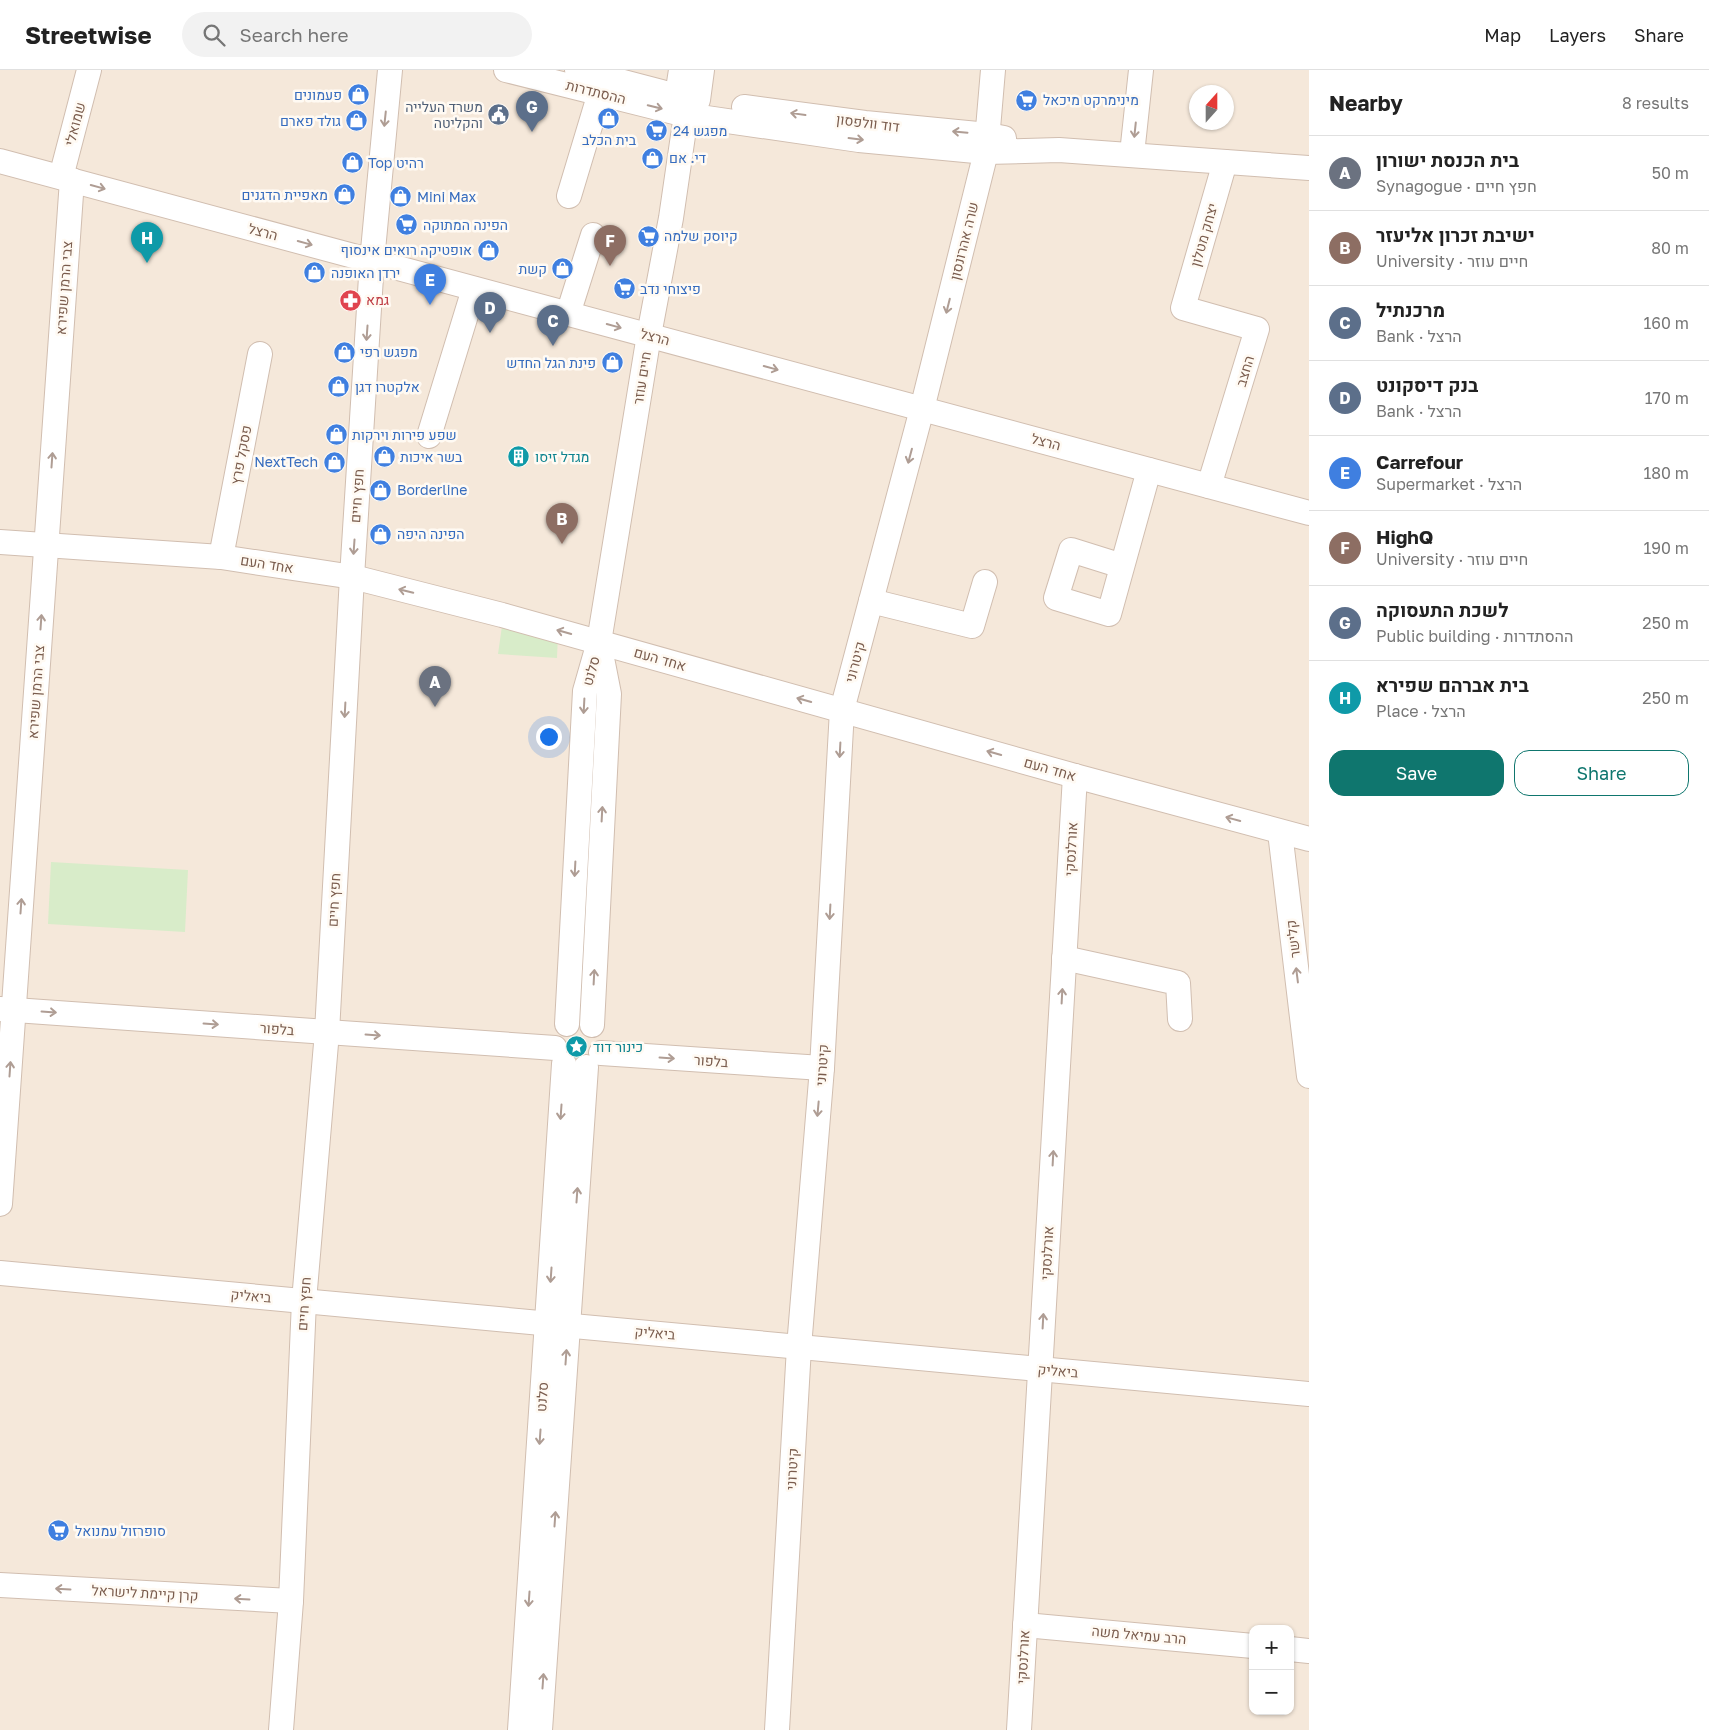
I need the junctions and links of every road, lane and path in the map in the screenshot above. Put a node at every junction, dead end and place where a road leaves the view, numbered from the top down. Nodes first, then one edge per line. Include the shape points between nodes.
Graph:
1 (89, 70) edge
2 (390, 70) edge
3 (506, 70) edge
4 (655, 70) edge
5 (681, 70) edge
6 (702, 70) edge
7 (993, 70) edge
8 (1141, 70) edge
9 (593, 79) edge
10 (687, 103) junction
11 (987, 143) junction
12 (1132, 154) junction
13 (0, 161) edge
14 (1225, 162) junction
15 (1309, 168) edge
16 (66, 179) junction
17 (569, 196) dead end
18 (596, 236) dead end
19 (372, 261) junction
20 (474, 288) junction
21 (1183, 308) joint
22 (571, 315) junction
23 (649, 336) junction
24 (260, 354) dead end
25 (922, 409) junction
26 (429, 436) dead end
27 (1149, 470) junction
28 (1209, 486) junction
29 (1309, 513) edge
30 (0, 542) edge
31 (46, 544) junction
32 (221, 557) junction
33 (1122, 566) dead end
34 (352, 577) junction
35 (985, 582) dead end
36 (871, 601) junction
37 (599, 642) junction
38 (842, 710) junction
39 (1075, 776) junction
40 (1280, 832) junction
41 (1309, 839) edge
42 (1064, 958) junction
43 (7, 1010) edge
44 (1180, 1019) dead end
45 (567, 1024) junction
46 (592, 1025) junction
47 (327, 1032) junction
48 (576, 1058) junction
49 (822, 1068) junction
50 (1309, 1076) edge
51 (0, 1204) edge
52 (0, 1273) edge
53 (304, 1301) junction
54 (558, 1324) junction
55 (799, 1347) junction
56 (1040, 1369) junction
57 (1309, 1394) edge
58 (0, 1585) edge
59 (291, 1601) junction
60 (1025, 1625) junction
61 (1249, 1646) edge
62 (1294, 1649) edge
63 (1309, 1651) edge
64 (281, 1730) edge
65 (520, 1730) edge
66 (540, 1730) edge
67 (777, 1730) edge
68 (1019, 1730) edge

1 - 16 street, שמואלי
2 -> 19 street, חפץ חיים
3 - 9 street, ההסתדרות
4 - 9 street via 641,76
5 - 10 street, חיים עוזר
6 - 10 street, חיים עוזר
7 - 11 street, שרה אהרונסון
8 -> 12 street
9 - 10 street, ההסתדרות
9 - 17 street
10 - 11 street, דוד וולפסון via 859,140
10 - 23 street, חיים עוזר via 671,218
11 - 12 street, דוד וולפסון
11 -> 25 street, שרה אהרונסון
12 - 14 street, דוד וולפסון
13 - 16 street, הרצל
14 - 15 street, דוד וולפסון
14 - 21 street, יצחק מטלון
16 -> 19 street, הרצל
31 -> 16 street, צבי הרמן שפירא
18 - 22 street
19 - 20 street, הרצל
19 -> 34 street, חפץ חיים
20 - 22 street, הרצל
20 - 26 street
21 - 28 street, החצב via 1257,329
22 -> 23 street, הרצל
23 -> 25 street, הרצל
23 - 37 street, חיים עוזר
24 - 32 street, פסקל פרץ
25 - 27 street, הרצל
25 -> 36 street, קיטרוני
27 - 28 street, הרצל
27 - 33 street
28 - 29 street, הרצל
30 - 31 street, אחד העם
31 - 32 street, אחד העם
43 -> 31 street, צבי הרמן שפירא
32 - 34 street, אחד העם
37 -> 34 street, אחד העם
34 -> 47 street, חפץ חיים
35 - 36 street via 972,626
36 - 38 street, קיטרוני
38 -> 37 street, אחד העם
37 -> 45 street, סלנט via 585,691
46 -> 37 street, סלנט via 608,694
39 -> 38 street, אחד העם
38 -> 49 street, קיטרוני
40 -> 39 street, אחד העם
39 - 42 street, אורלנסקי
40 - 41 street, אחד העם
50 -> 40 street, קלישר
42 - 44 street via 1178,983
56 -> 42 street, אורלנסקי
43 -> 47 street, בלפור
51 -> 43 street, צבי הרמן שפירא
45 - 46 street via 580,1022
45 - 48 street via 557,1034
46 - 48 street via 601,1038 602,1046
47 -> 48 street, בלפור
47 - 53 street, חפץ חיים
48 -> 49 street, בלפור
48 - 54 street, סלנט
49 -> 55 street, קיטרוני
52 - 53 street, ביאליק
53 - 54 street, ביאליק
53 - 59 street, חפץ חיים
54 - 55 street, ביאליק
54 -> 65 street, סלנט
66 -> 54 street, סלנט
55 - 56 street, ביאליק
55 - 67 street, קיטרוני
56 - 57 street, ביאליק
56 - 60 street, אורלנסקי
59 -> 58 street, קרן קיימת לישראל
59 - 64 street, חפץ חיים
60 - 61 street, הרב עמיאל משה
60 - 68 street, אורלנסקי
62 - 63 street

